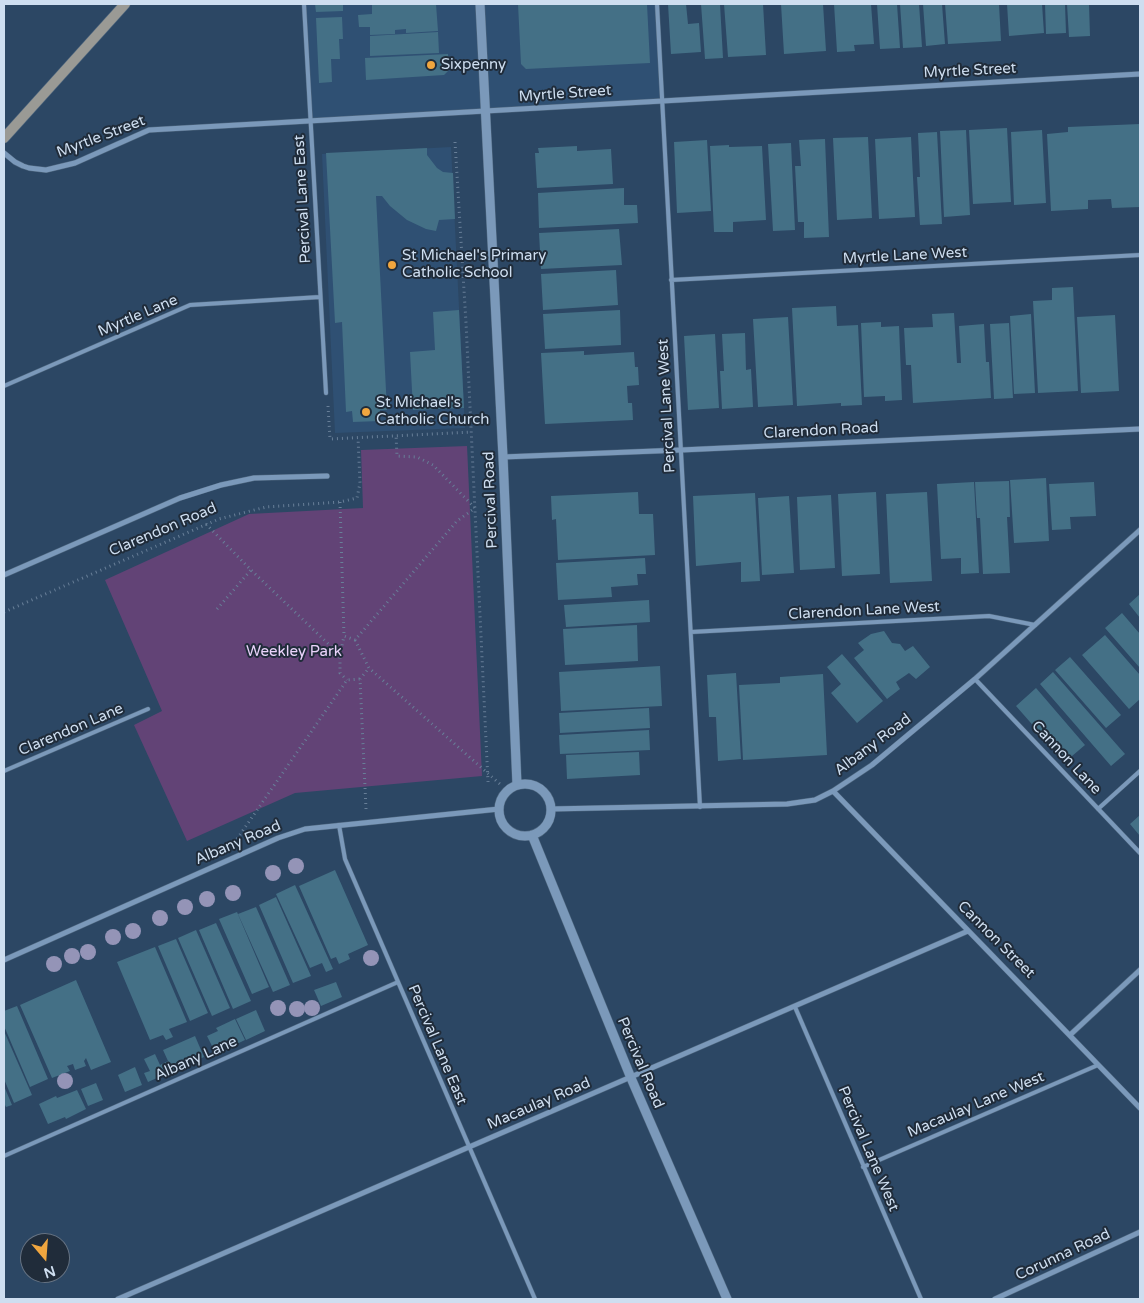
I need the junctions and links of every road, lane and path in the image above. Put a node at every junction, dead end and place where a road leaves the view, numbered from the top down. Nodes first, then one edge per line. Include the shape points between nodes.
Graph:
1 (125, 4) edge
2 (304, 4) edge
3 (480, 4) edge
4 (657, 4) edge
5 (1140, 74) edge
6 (663, 100) junction
7 (485, 111) junction
8 (310, 121) junction
9 (4, 138) edge
10 (454, 142) dead end
11 (4, 153) edge
12 (1140, 255) edge
13 (671, 280) junction
14 (320, 297) junction
15 (4, 386) edge
16 (326, 393) joint
17 (1140, 429) edge
18 (471, 432) junction
19 (396, 435) junction
20 (358, 438) junction
21 (682, 450) junction
22 (503, 457) junction
23 (327, 476) dead end
24 (340, 502) junction
25 (475, 508) junction
26 (206, 524) junction
27 (1140, 530) edge
28 (251, 570) junction
29 (4, 575) edge
30 (217, 609) dead end
31 (4, 612) edge
32 (1036, 625) junction
33 (691, 632) junction
34 (344, 636) junction
35 (355, 640) junction
36 (340, 655) junction
37 (370, 668) junction
38 (360, 679) junction
39 (975, 679) junction
40 (347, 680) junction
41 (148, 709) dead end
42 (4, 771) edge
43 (1140, 771) edge
44 (487, 774) junction
45 (488, 782) dead end
46 (517, 785) junction
47 (507, 791) junction
48 (833, 791) junction
49 (700, 807) junction
50 (499, 809) junction
51 (551, 809) junction
52 (1098, 809) junction
53 (367, 822) junction
54 (339, 825) junction
55 (532, 835) junction
56 (237, 839) dead end
57 (1140, 853) edge
58 (968, 931) junction
59 (4, 960) edge
60 (1140, 970) edge
61 (398, 982) junction
62 (795, 1007) junction
63 (1070, 1035) junction
64 (1098, 1065) junction
65 (631, 1078) junction
66 (1140, 1108) edge
67 (469, 1148) junction
68 (4, 1156) edge
69 (864, 1167) junction
70 (1140, 1232) edge
71 (118, 1299) edge
72 (535, 1299) edge
73 (727, 1299) edge
74 (921, 1299) edge
75 (995, 1299) edge

1 - 9 main road
2 - 8 lane, Percival Lane East
3 - 7 street, Percival Road
4 - 6 lane, Percival Lane West
5 - 6 street, Myrtle Street
6 - 7 street, Myrtle Street
6 - 13 lane, Percival Lane West
7 - 8 street, Myrtle Street
7 - 22 street, Percival Road
8 - 11 street, Myrtle Street via 148,130 75,163 46,170 23,166
8 - 14 lane, Percival Lane East
10 - 18 path, Percival Road
12 - 13 lane, Myrtle Lane West
13 - 21 lane, Percival Lane West
14 - 15 lane, Myrtle Lane via 190,306
14 - 16 lane, Percival Lane East
16 - 20 path via 330,439
17 - 21 street, Clarendon Road
18 - 19 path
18 - 25 path, Percival Road
19 - 20 path
19 - 25 path via 397,456 417,457 433,465
20 - 24 path via 360,483 357,498
21 - 22 street, Clarendon Road
21 - 33 lane, Percival Lane West
22 - 46 street, Percival Road
23 - 29 street, Clarendon Road via 254,478 213,487 180,498
24 - 26 path, Clarendon Road via 266,507
24 - 34 path
25 - 35 path via 457,521
25 - 44 path, Percival Road
26 - 28 path
26 - 31 path, Clarendon Road
27 - 32 street, Albany Road
28 - 30 path
28 - 36 path
32 - 33 lane, Clarendon Lane West via 989,616
32 - 39 street, Albany Road
33 - 49 lane, Percival Lane West
34 - 35 path
34 - 36 path
35 - 37 path
36 - 40 path via 340,673
37 - 38 path
37 - 44 path
38 - 40 path
38 - 53 path
39 - 48 street, Albany Road via 872,765
39 - 52 lane, Cannon Lane
40 - 56 path
41 - 42 lane, Clarendon Lane
43 - 52 lane
44 - 45 path, Percival Road
44 - 47 path
46 - 47 street
46 - 51 street via 539,788 546,794
47 - 50 street
48 - 49 street, Albany Road via 814,800 787,804
48 - 58 street, Cannon Street
49 - 51 street, Albany Road
50 - 53 street, Albany Road
50 - 55 street via 502,823 508,830 516,835
51 - 55 street via 544,827
52 - 57 lane, Cannon Lane
53 - 54 street, Albany Road
54 - 59 street, Albany Road via 305,829 278,838
54 - 61 lane, Percival Lane East via 345,859
55 - 65 street, Percival Road
58 - 62 street, Macaulay Road
58 - 63 street, Cannon Street
60 - 63 street
61 - 67 lane, Percival Lane East
61 - 68 lane, Albany Lane
62 - 65 street, Macaulay Road
62 - 69 lane, Percival Lane West
63 - 64 street, Cannon Street
64 - 66 street, Cannon Street
64 - 69 lane, Macaulay Lane West
65 - 67 street, Macaulay Road
65 - 73 street, Percival Road
67 - 71 street, Macaulay Road
67 - 72 lane, Percival Lane East
69 - 74 lane, Percival Lane West
70 - 75 street, Corunna Road

